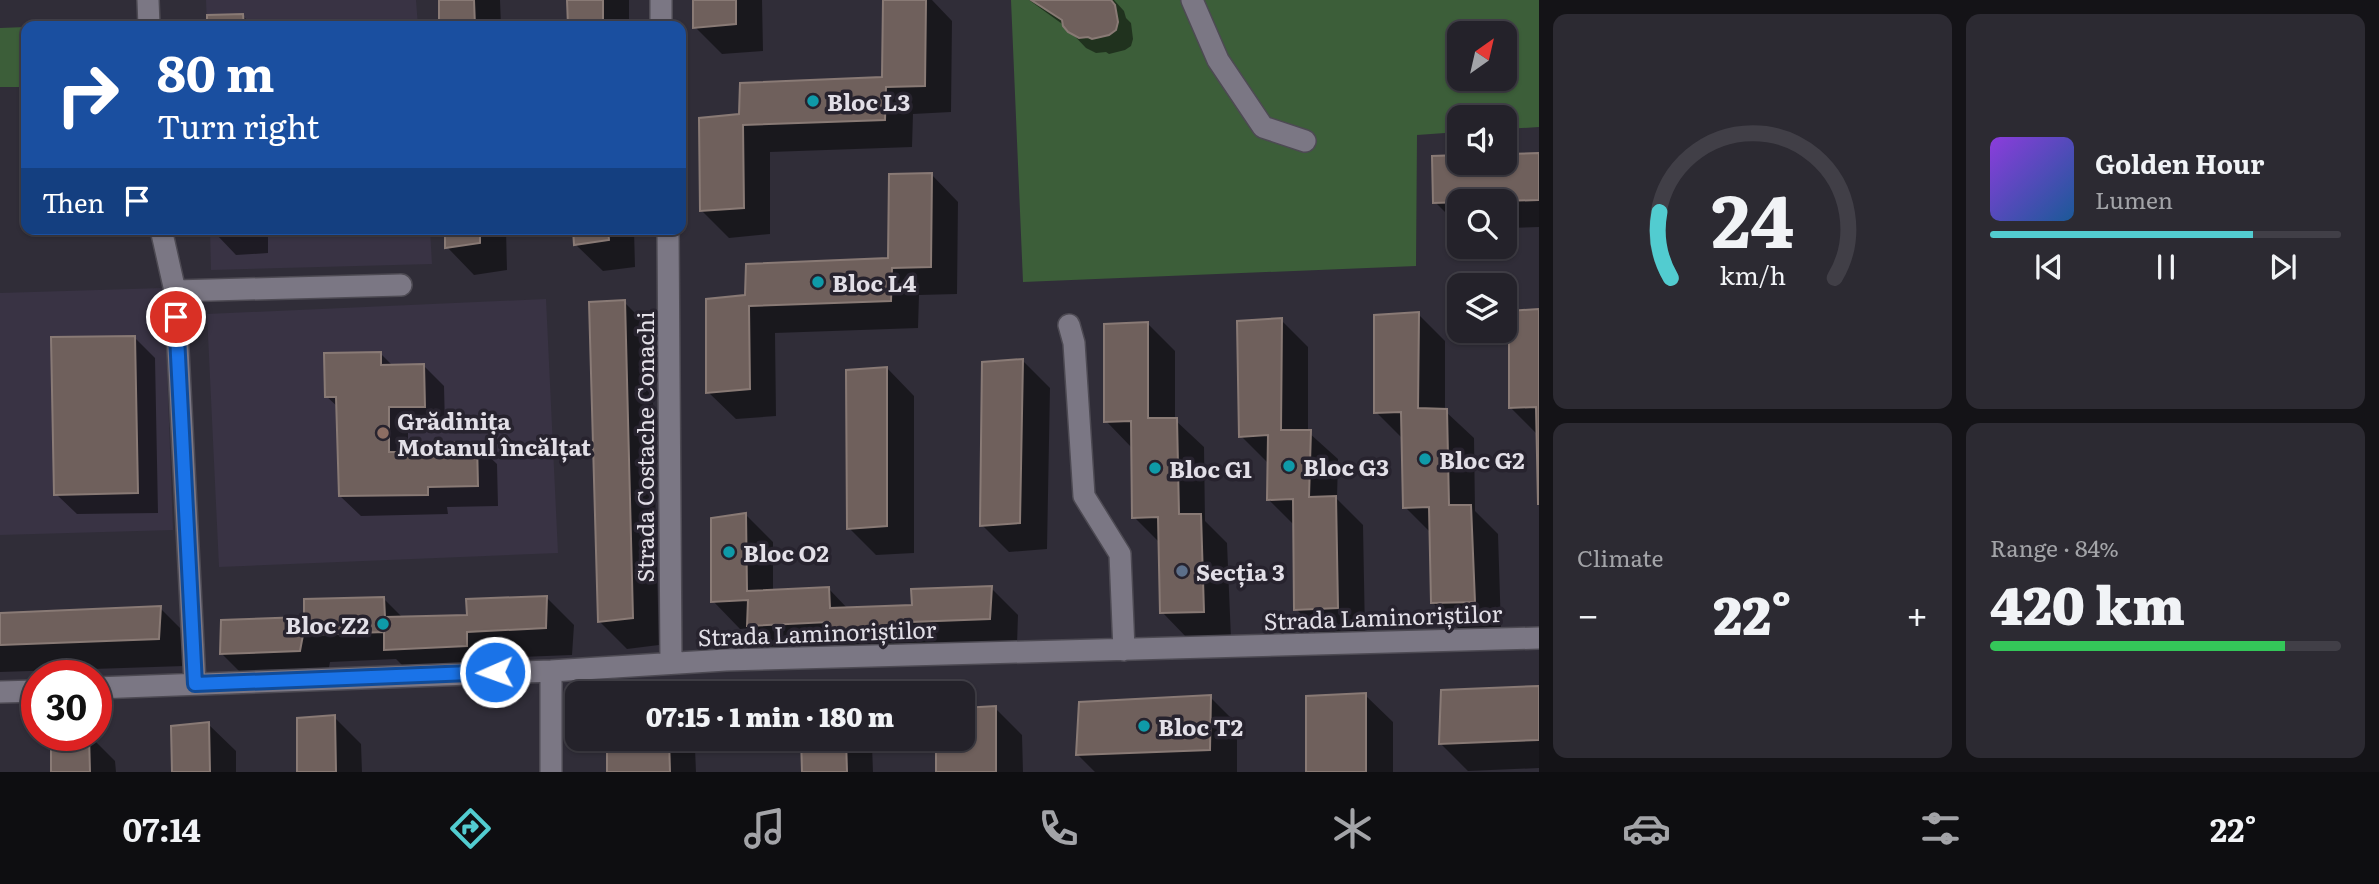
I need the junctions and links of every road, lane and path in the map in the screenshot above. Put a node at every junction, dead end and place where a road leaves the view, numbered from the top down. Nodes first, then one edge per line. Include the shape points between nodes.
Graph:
1 (148, 0) edge
2 (661, 0) edge
3 (1192, 0) edge
4 (149, 21) edge
5 (662, 21) edge
6 (1305, 141) dead end
7 (162, 235) edge
8 (668, 235) edge
9 (401, 285) dead end
10 (175, 291) junction
11 (1069, 325) dead end
12 (1539, 638) edge
13 (1124, 650) junction
14 (671, 663) junction
15 (551, 671) junction
16 (195, 684) junction
17 (112, 687) edge
18 (21, 691) edge
19 (0, 692) edge
20 (551, 772) edge

1 - 4 street
2 - 5 street
3 - 6 street via 1218,60 1263,127
7 - 10 street
8 - 14 street, Strada Costache Conachi
9 - 10 street
10 - 16 street
11 - 13 street via 1084,496 1120,554
12 - 13 street, Strada Laminoriștilor
13 - 14 street, Strada Laminoriștilor
14 - 15 street, Strada Laminoriștilor
15 - 16 street, Strada Laminoriștilor
15 - 20 street
16 - 17 street, Strada Laminoriștilor
18 - 19 street

